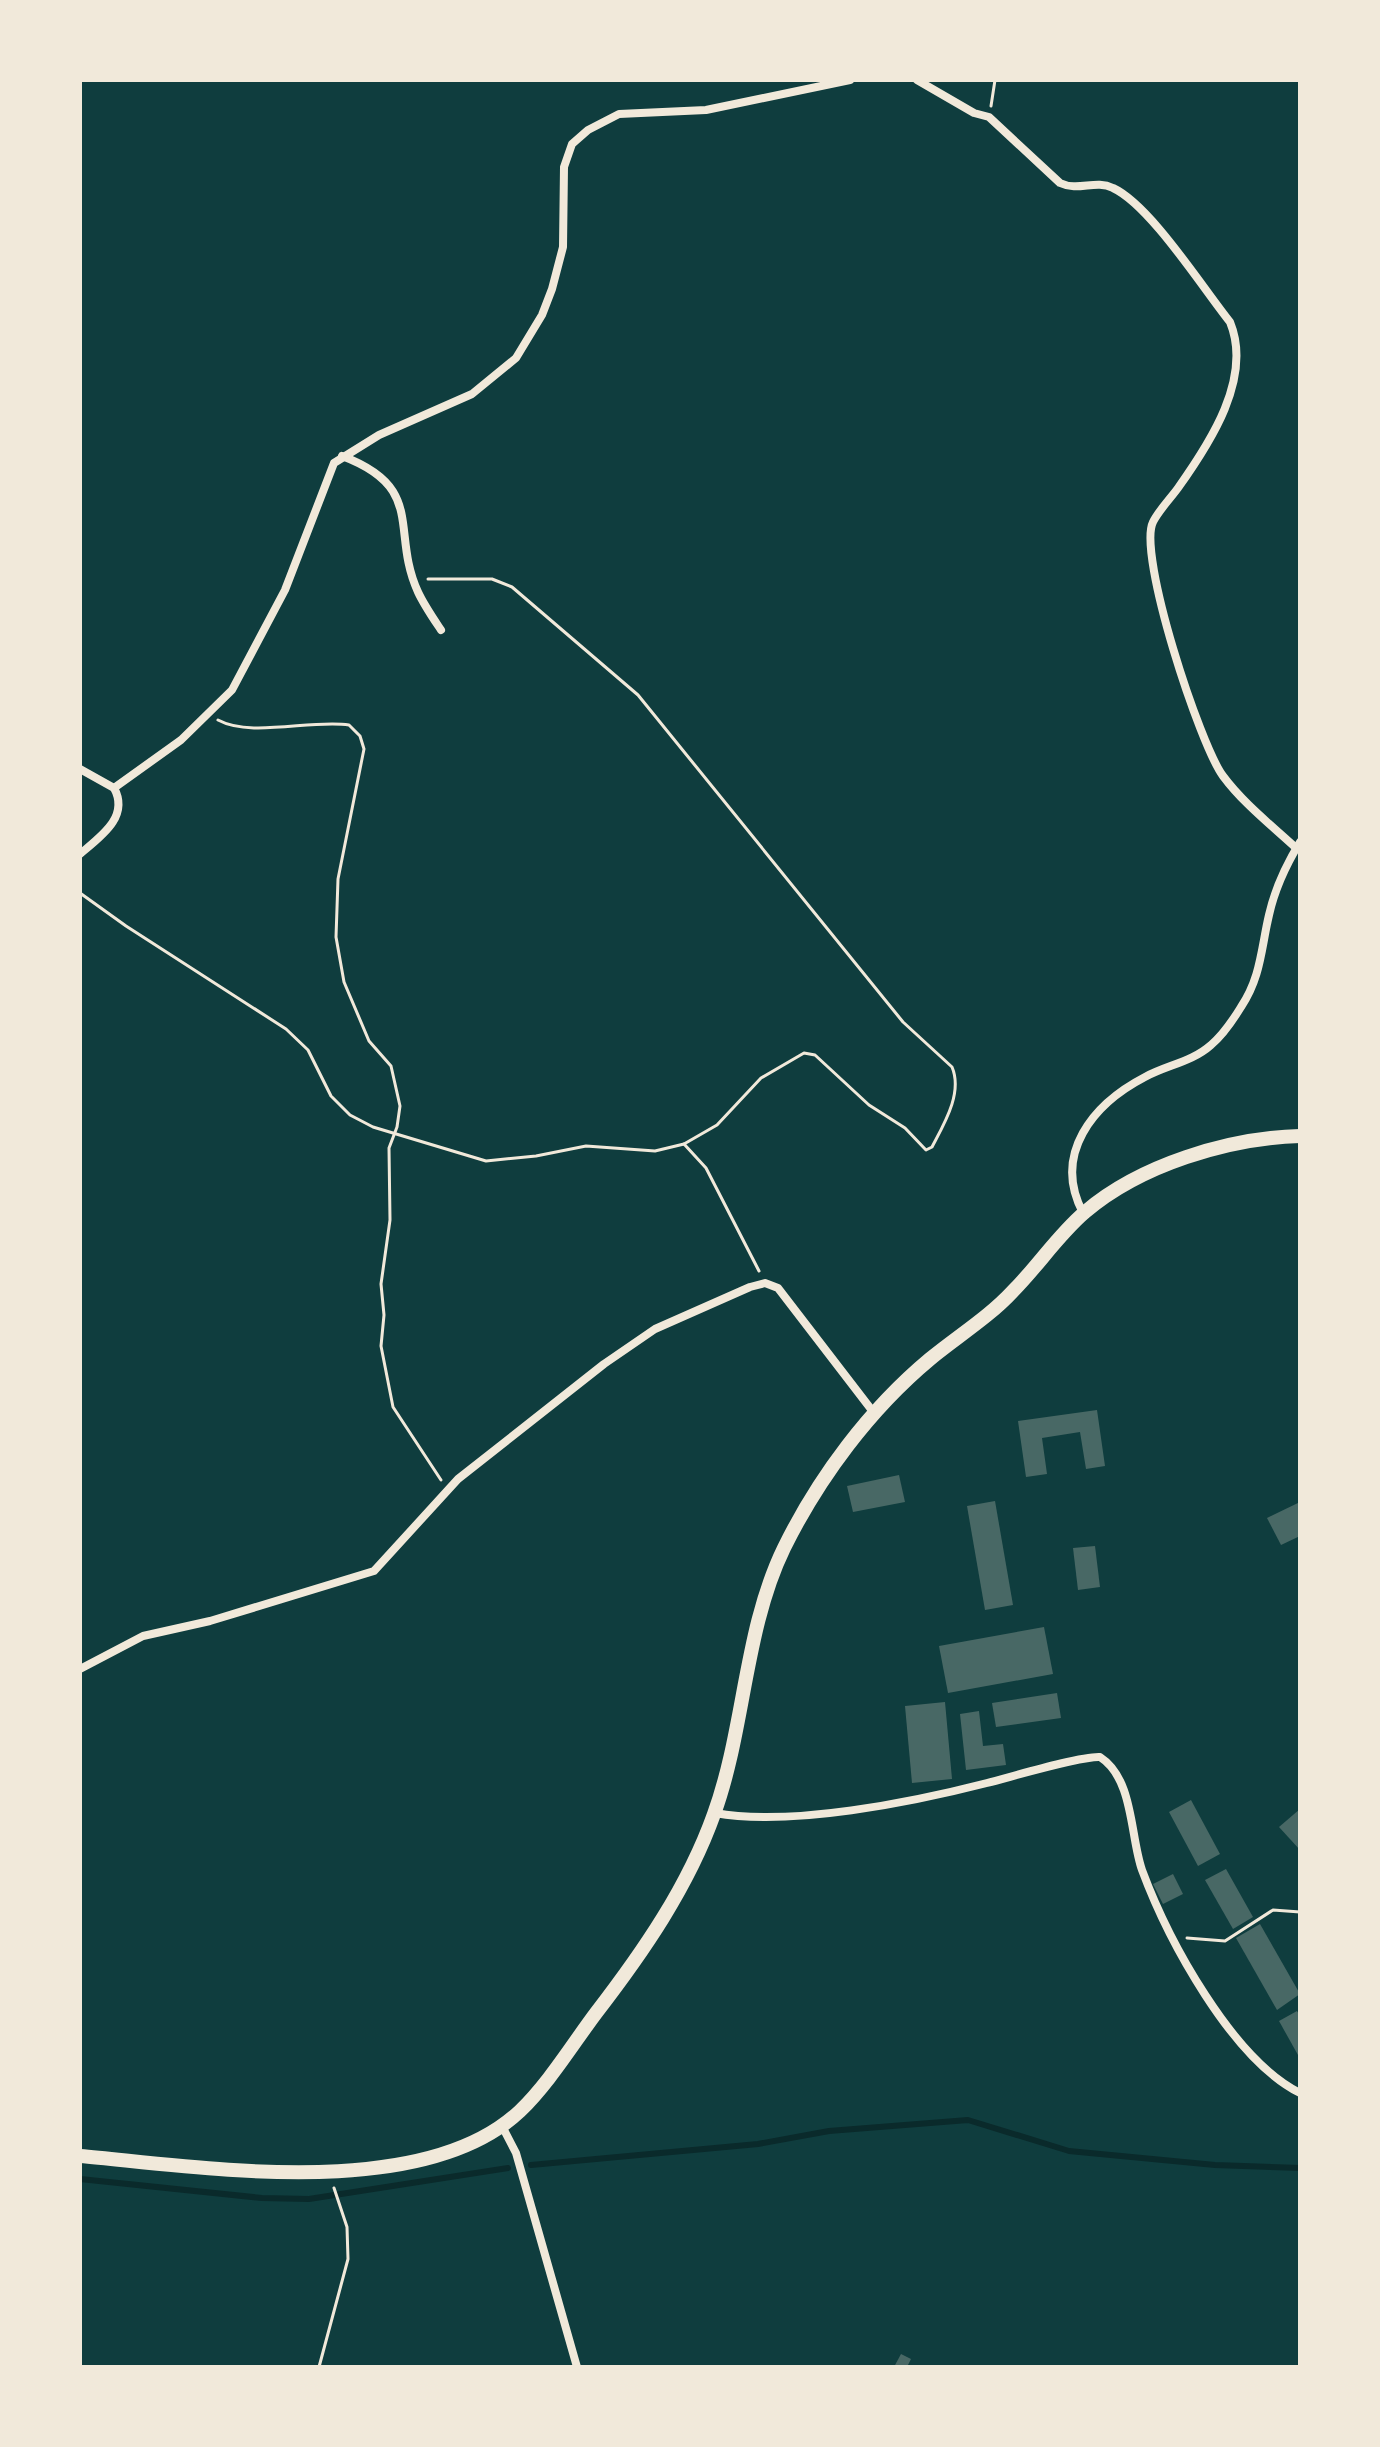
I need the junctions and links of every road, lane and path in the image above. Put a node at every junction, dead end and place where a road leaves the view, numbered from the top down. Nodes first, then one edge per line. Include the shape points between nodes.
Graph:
1 (850, 80) edge
2 (917, 80) edge
3 (995, 80) edge
4 (989, 117) junction
5 (342, 456) junction
6 (414, 579) junction
7 (441, 630) dead end
8 (209, 715) junction
9 (80, 769) edge
10 (114, 788) junction
11 (1298, 845) edge
12 (80, 854) edge
13 (80, 893) edge
14 (395, 1132) junction
15 (1300, 1136) edge
16 (684, 1144) junction
17 (1083, 1213) junction
18 (765, 1283) junction
19 (874, 1413) junction
20 (447, 1490) junction
21 (80, 1669) edge
22 (715, 1813) junction
23 (1300, 1912) edge
24 (1175, 1944) junction
25 (1300, 2093) edge
26 (502, 2126) junction
27 (80, 2156) edge
28 (317, 2172) junction
29 (319, 2367) edge
30 (577, 2367) edge

1 - 5 street via 706,110 619,114 588,130 566,154 559,261 542,315 516,358 472,394
2 - 4 street
3 - 4 path
4 - 11 street via 1060,183 1071,188 1102,183 1130,198 1230,322 1236,337 1236,376 1207,441 1152,523 1150,551 1160,605 1208,751 1242,798
5 - 6 street via 395,491
5 - 8 street via 330,472 285,590 232,690
6 - 7 street
6 - 16 path via 492,579 512,587 638,695 884,999 956,1077 941,1129 926,1150 815,1055 804,1053 761,1078 717,1125
8 - 10 street
8 - 14 path via 223,723 281,729 336,723 349,725 360,736 362,768 340,869 336,937 356,1012 369,1041 391,1066 400,1106
9 - 10 street
10 - 12 street via 120,807 116,819
11 - 17 street via 1277,886 1253,989 1225,1030 1194,1057 1116,1095 1081,1129 1072,1174
13 - 14 path via 286,1029 308,1050 317,1076 350,1115
14 - 16 path via 486,1161 586,1146 655,1151
14 - 20 path via 389,1148 381,1346 393,1407
15 - 17 street via 1216,1149 1184,1160 1142,1177
16 - 18 path via 706,1168
17 - 19 street via 1011,1294 930,1359
18 - 19 street via 778,1288
18 - 20 street via 655,1329
19 - 22 street via 813,1499 773,1574
20 - 21 street via 374,1571 143,1636
22 - 24 street via 743,1818 847,1809 965,1789 1100,1757 1118,1774 1142,1868
22 - 26 street via 659,1924 539,2087
23 - 24 path via 1273,1910 1225,1941 1190,1936
24 - 25 street via 1258,2063 1277,2082
26 - 28 street via 480,2140 422,2161
26 - 30 street via 516,2153
27 - 28 street
28 - 29 path via 339,2197 348,2249 347,2273

